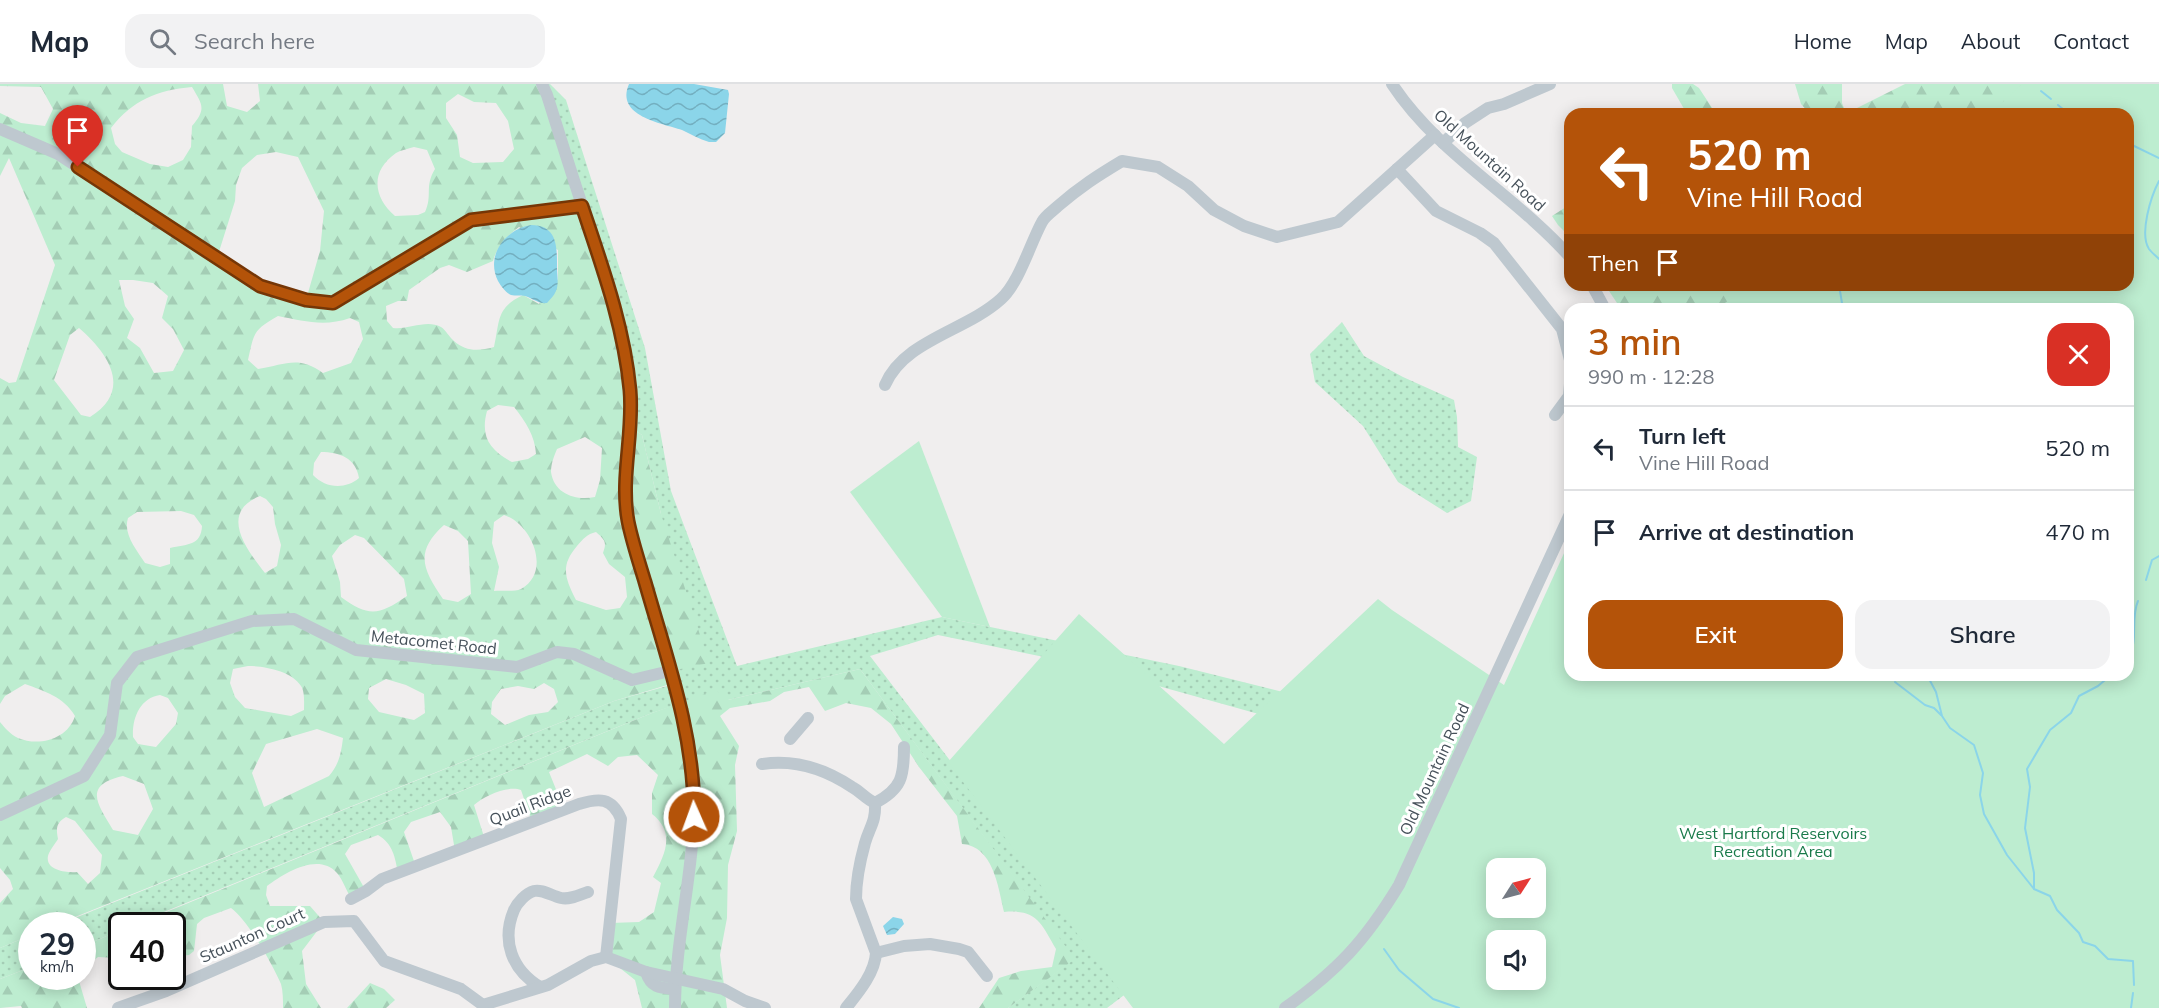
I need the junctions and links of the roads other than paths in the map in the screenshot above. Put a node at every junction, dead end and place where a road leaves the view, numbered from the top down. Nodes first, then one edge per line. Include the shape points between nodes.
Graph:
1 (542, 84) edge
2 (1392, 84) edge
3 (1551, 84) edge
4 (0, 129) edge
5 (1439, 139) junction
6 (1397, 169) junction
7 (582, 206) junction
8 (1564, 251) edge
9 (1564, 337) edge
10 (885, 385) dead end
11 (1564, 403) edge
12 (1555, 415) dead end
13 (1564, 527) edge
14 (670, 671) junction
15 (808, 718) dead end
16 (790, 739) dead end
17 (904, 747) dead end
18 (762, 764) dead end
19 (875, 803) junction
20 (0, 815) edge
21 (588, 892) dead end
22 (351, 899) dead end
23 (876, 953) junction
24 (606, 957) junction
25 (523, 974) junction
26 (987, 976) dead end
27 (675, 984) junction
28 (540, 987) junction
29 (522, 994) junction
30 (483, 1007) edge
31 (118, 1008) edge
32 (675, 1008) edge
33 (765, 1008) edge
34 (846, 1008) edge
35 (1285, 1008) edge

1 - 7 street
2 - 5 street, Old Mountain Road
3 - 5 street via 1488,108
4 - 7 street via 58,154 260,286 306,300 333,303 471,220
5 - 6 street
5 - 8 street, Old Mountain Road
6 - 9 street via 1436,211 1494,243 1562,329
6 - 10 street via 1338,222 1277,237 1214,210 1188,186 1158,167 1122,161 1083,184 1043,220 1003,298 914,350 891,372
7 - 14 street via 625,353 631,428 625,502
11 - 12 street
13 - 35 street, Old Mountain Road via 1399,885 1347,957
14 - 20 street, Metacomet Road via 632,680 574,654 557,652 517,667 356,650 294,619 252,621 137,657 117,683 110,735 84,776
14 - 27 street via 689,743 695,804
15 - 16 street
17 - 19 street via 901,782
18 - 19 street via 816,768
19 - 23 street via 876,818 865,842 856,899
21 - 25 street via 561,898 537,890 516,905 507,937
22 - 24 street, Quail Ridge via 382,879 593,799 604,801 611,803 621,819
23 - 26 street via 904,945 959,949 968,952
23 - 34 street via 865,981
24 - 27 street
24 - 28 street
25 - 28 street
25 - 29 street
27 - 32 street
27 - 33 street via 723,989
28 - 29 street
29 - 30 street
30 - 31 street, Staunton Court via 461,988 384,961 354,921 344,921 324,922

